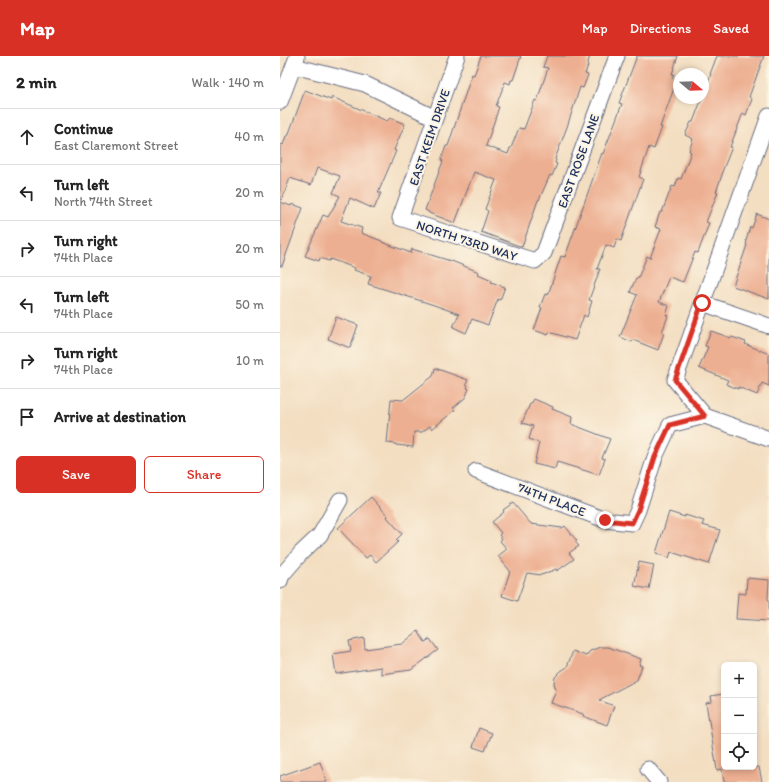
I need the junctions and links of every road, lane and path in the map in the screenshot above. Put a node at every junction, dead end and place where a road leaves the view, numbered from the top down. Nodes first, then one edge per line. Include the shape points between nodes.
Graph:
1 (457, 56) edge
2 (617, 56) edge
3 (296, 61) edge
4 (280, 102) edge
5 (769, 116) edge
6 (435, 118) junction
7 (400, 218) joint
8 (534, 261) joint
9 (702, 303) junction
10 (769, 326) edge
11 (705, 416) junction
12 (769, 439) edge
13 (476, 471) dead end
14 (340, 500) dead end
15 (280, 581) edge
16 (648, 769) dead end
17 (659, 782) edge

1 - 6 street, EAST KEIM DRIVE
2 - 8 street, EAST ROSE LANE via 544,253
3 - 4 street
3 - 6 street via 365,84
5 - 9 street
6 - 7 street, EAST KEIM DRIVE
7 - 8 street, NORTH 73RD WAY
9 - 10 street
9 - 11 street via 675,380
11 - 12 street
11 - 13 street, 74TH PLACE via 670,425 655,457 632,523 605,520
14 - 15 street via 320,535 301,552
16 - 17 street

